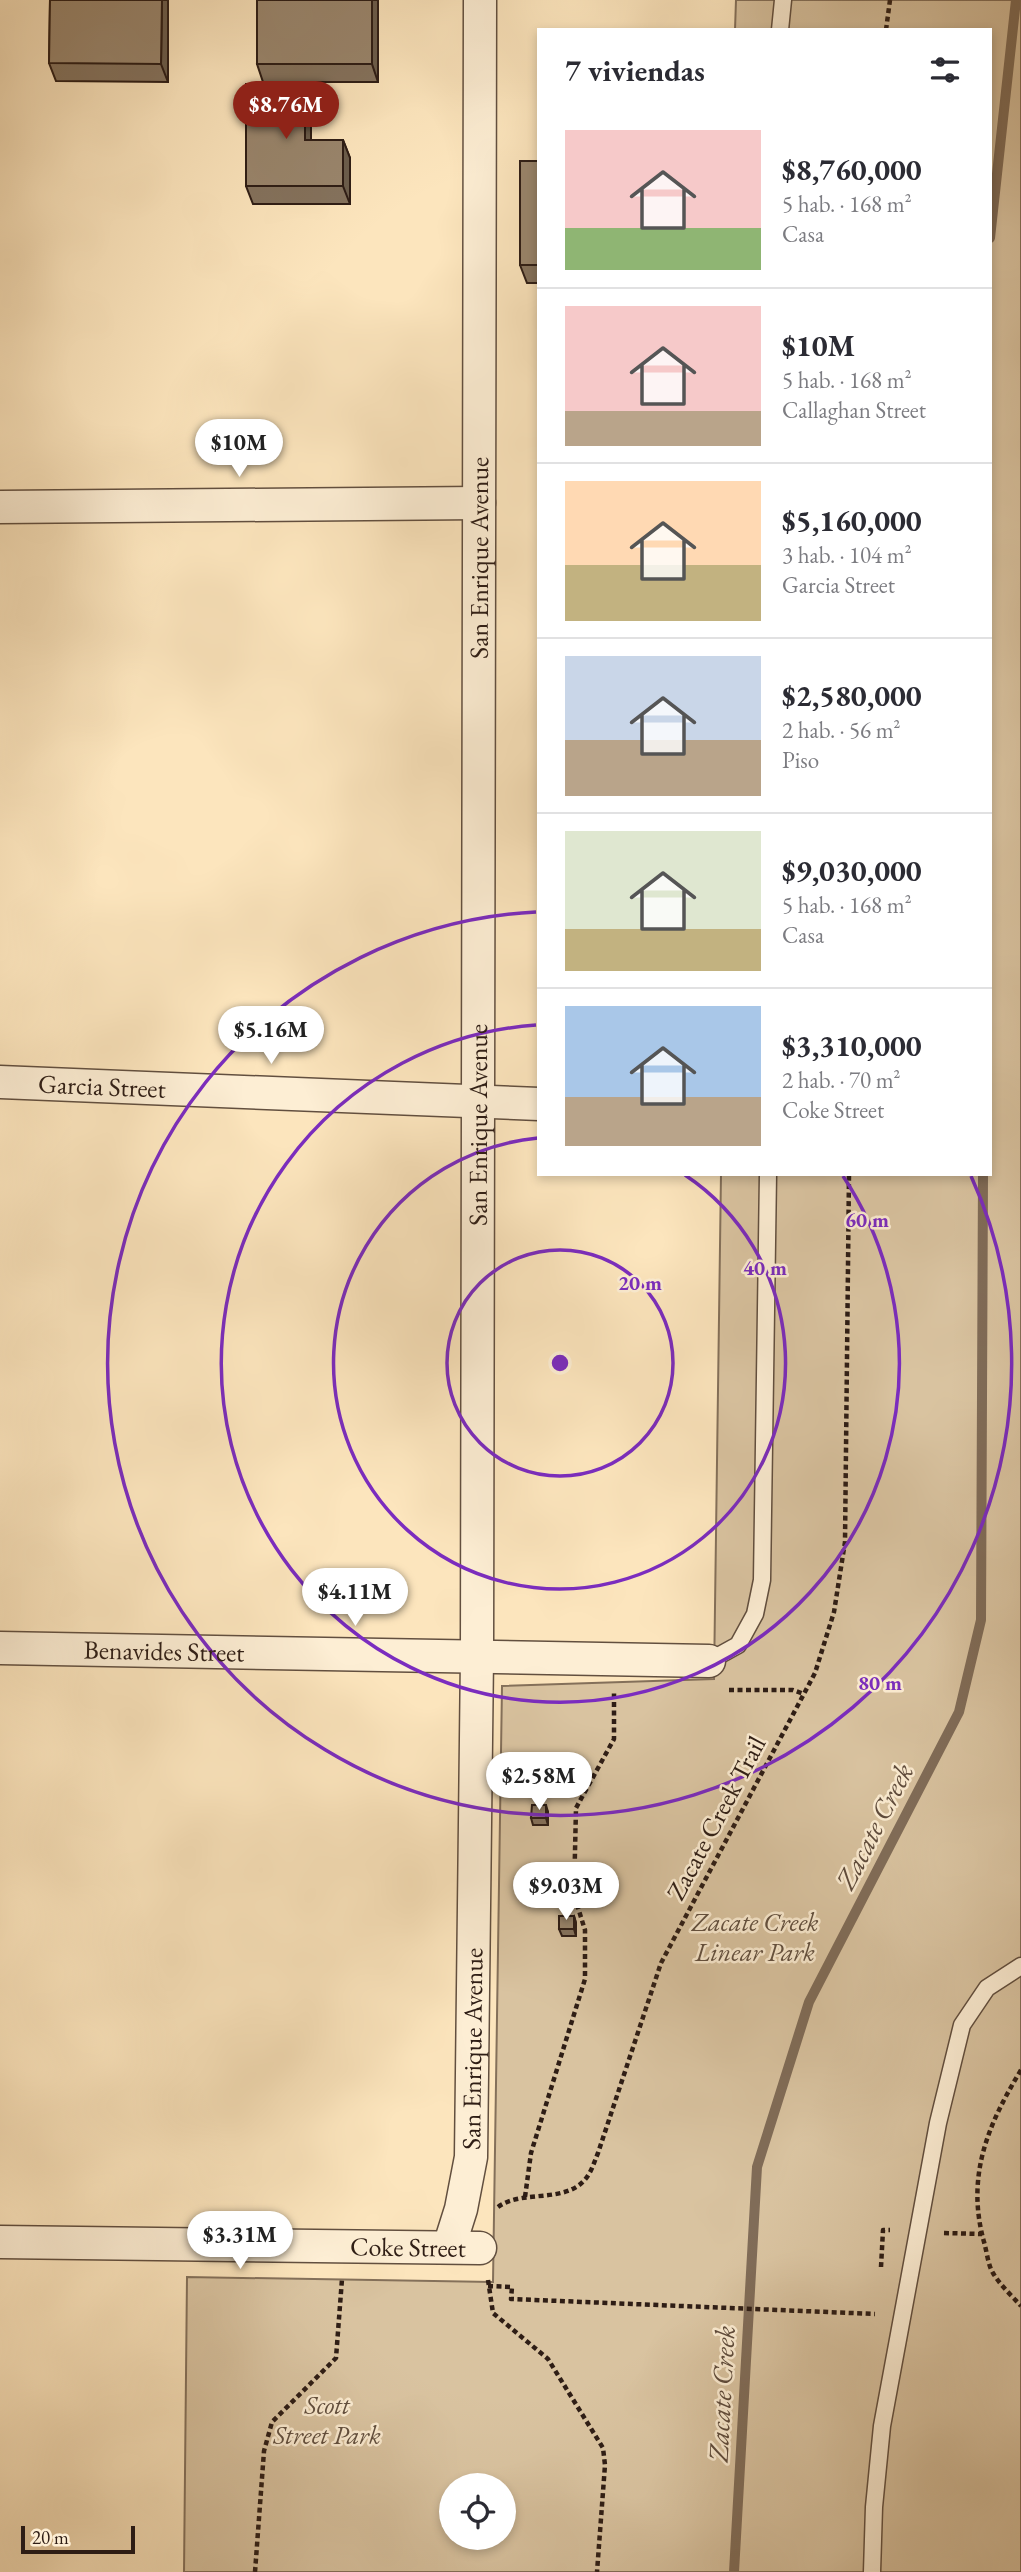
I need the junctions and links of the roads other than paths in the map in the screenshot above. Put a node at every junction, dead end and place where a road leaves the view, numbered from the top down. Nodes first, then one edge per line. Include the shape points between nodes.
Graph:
1 (480, 0) edge
2 (783, 0) edge
3 (780, 28) edge
4 (479, 503) junction
5 (0, 507) edge
6 (0, 1082) edge
7 (478, 1101) junction
8 (537, 1104) edge
9 (768, 1176) edge
10 (0, 1648) edge
11 (477, 1656) junction
12 (709, 1661) joint
13 (1021, 1966) edge
14 (0, 2242) edge
15 (449, 2247) junction
16 (484, 2261) road end
17 (872, 2572) edge

1 - 4 street, San Enrique Avenue
2 - 3 lane
4 - 5 street
4 - 7 street, San Enrique Avenue
6 - 7 street, Garcia Street
7 - 8 street, Garcia Street
7 - 11 street, San Enrique Avenue
9 - 12 lane via 762,1580 755,1614 738,1645
10 - 11 street, Benavides Street
11 - 12 street, Benavides Street
11 - 15 street, San Enrique Avenue via 471,2157
13 - 17 lane via 987,1989 962,2025 941,2111 882,2426
14 - 15 street, Coke Street
15 - 16 street, Coke Street

